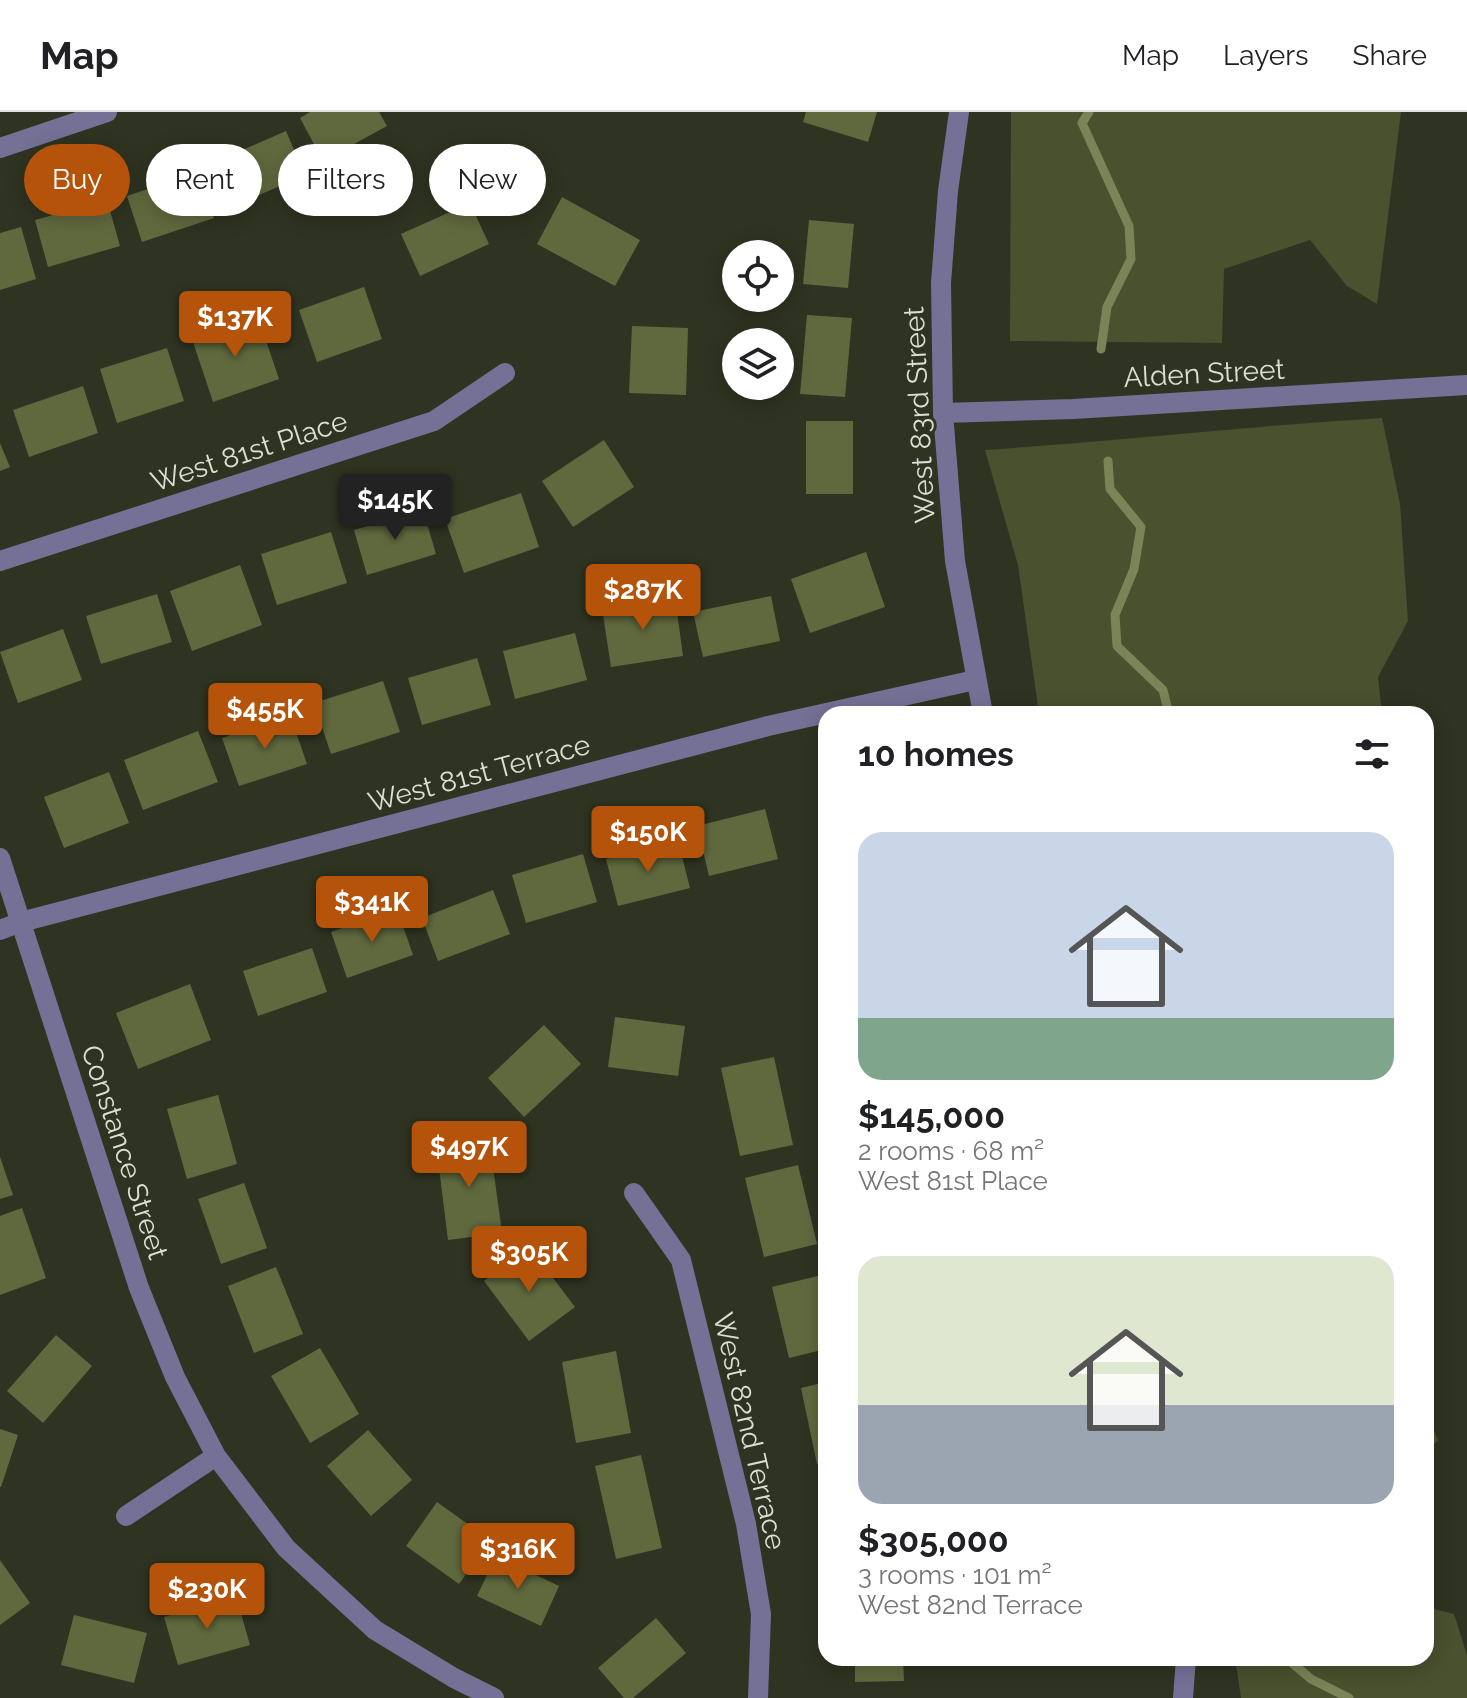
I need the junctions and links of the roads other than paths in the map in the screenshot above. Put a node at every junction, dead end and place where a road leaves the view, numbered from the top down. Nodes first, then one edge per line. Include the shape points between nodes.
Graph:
1 (107, 112) edge
2 (959, 112) edge
3 (0, 148) edge
4 (505, 373) dead end
5 (1467, 385) edge
6 (943, 413) junction
7 (0, 561) edge
8 (975, 680) junction
9 (858, 706) edge
10 (981, 706) edge
11 (818, 715) edge
12 (0, 858) edge
13 (21, 922) junction
14 (0, 930) edge
15 (634, 1193) dead end
16 (216, 1456) junction
17 (126, 1516) dead end
18 (1185, 1666) edge
19 (494, 1698) edge
20 (758, 1698) edge
21 (1183, 1698) edge

1 - 3 street
2 - 6 street, West 83rd Street via 941,283
4 - 7 street, West 81st Place via 434,421
5 - 6 street, Alden Street
6 - 8 street, West 83rd Street via 955,561
8 - 9 street, West 81st Terrace
8 - 10 street, West 83rd Street
11 - 13 street, West 81st Terrace
12 - 13 street, Constance Street
13 - 14 street, West 81st Terrace
13 - 16 street, Constance Street via 139,1288 175,1377
15 - 20 street, West 82nd Terrace via 681,1260 746,1524 761,1614
16 - 17 street
16 - 19 street, Constance Street via 286,1548 375,1630
18 - 21 street

